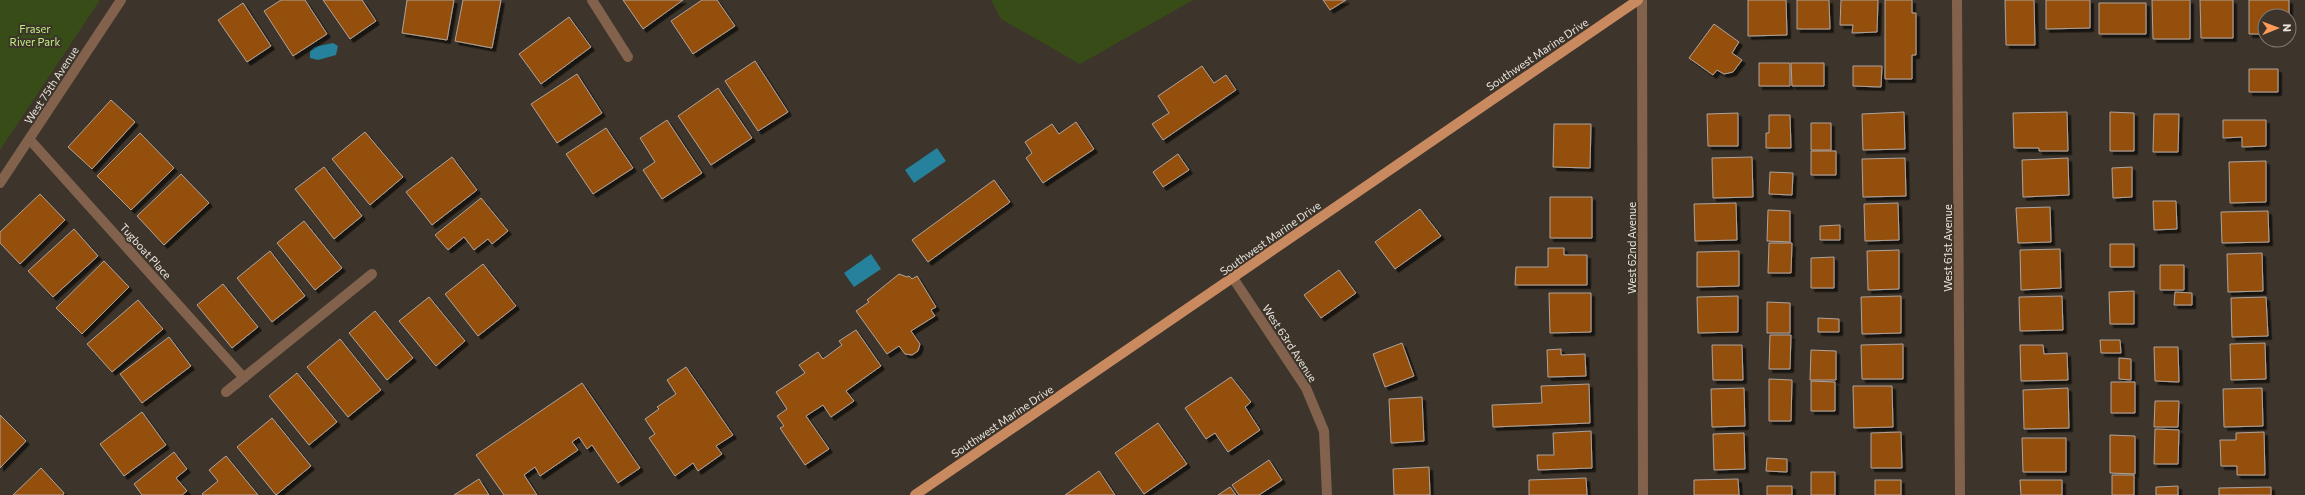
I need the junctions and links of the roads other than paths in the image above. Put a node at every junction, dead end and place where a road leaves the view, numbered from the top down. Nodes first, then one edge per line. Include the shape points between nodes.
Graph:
1 (120, 0) edge
2 (592, 0) edge
3 (1638, 0) edge
4 (1642, 0) edge
5 (1957, 0) edge
6 (628, 57) dead end
7 (30, 140) junction
8 (0, 183) edge
9 (372, 274) dead end
10 (1233, 278) junction
11 (244, 378) junction
12 (226, 392) dead end
13 (915, 495) edge
14 (1327, 495) edge
15 (1643, 495) edge
16 (1960, 495) edge

1 - 7 street, West 75th Avenue
2 - 6 street
3 - 10 main road, Southwest Marine Drive
4 - 15 street, West 62nd Avenue
5 - 16 street, West 61st Avenue
7 - 8 street, West 75th Avenue
7 - 11 street, Tugboat Place
9 - 11 street
10 - 13 main road, Southwest Marine Drive
10 - 14 street, West 63rd Avenue via 1306,388 1324,431
11 - 12 street

